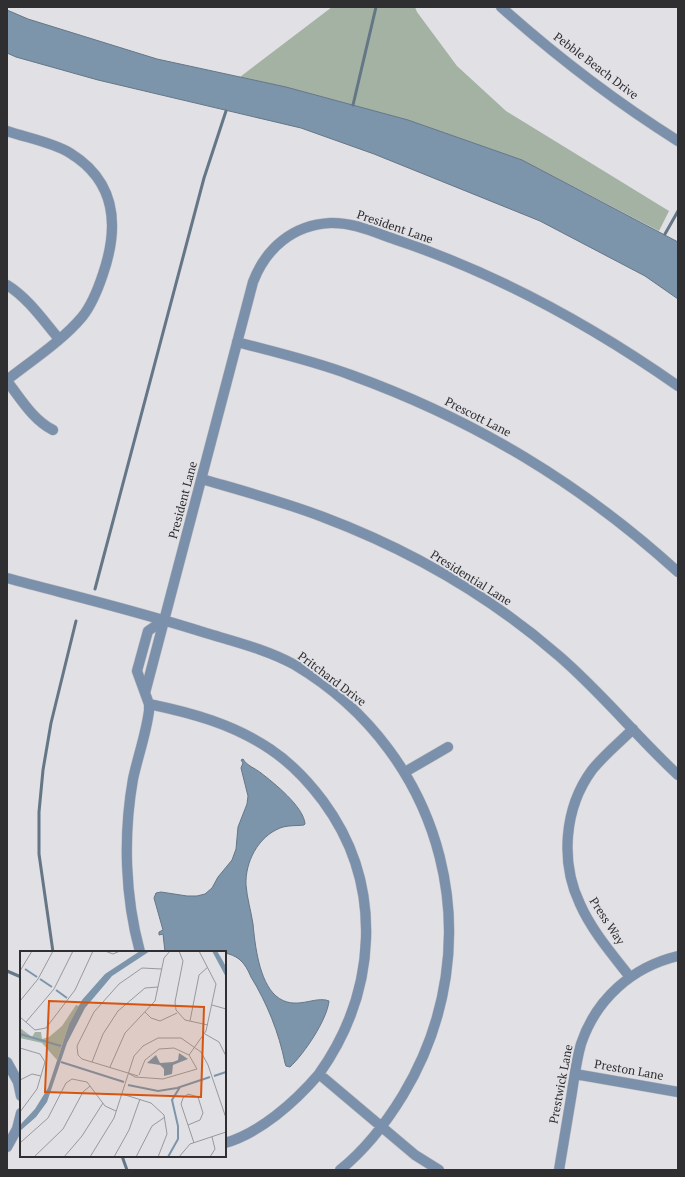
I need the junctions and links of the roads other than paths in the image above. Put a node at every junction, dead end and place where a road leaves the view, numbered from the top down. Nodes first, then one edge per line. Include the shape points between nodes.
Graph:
1 (501, 7) edge
2 (7, 131) edge
3 (678, 141) edge
4 (7, 285) edge
5 (59, 339) junction
6 (237, 342) junction
7 (7, 380) edge
8 (678, 386) edge
9 (53, 430) dead end
10 (202, 479) junction
11 (678, 572) edge
12 (7, 578) edge
13 (164, 620) junction
14 (149, 704) junction
15 (633, 729) junction
16 (448, 747) dead end
17 (405, 772) junction
18 (678, 776) edge
19 (140, 951) edge
20 (678, 956) edge
21 (630, 977) junction
22 (7, 1062) edge
23 (319, 1074) junction
24 (575, 1074) junction
25 (20, 1091) edge
26 (678, 1092) edge
27 (20, 1117) edge
28 (381, 1127) junction
29 (226, 1143) edge
30 (7, 1147) edge
31 (340, 1170) edge
32 (440, 1170) edge
33 (559, 1170) edge

1 - 3 street, Pebble Beach Drive via 587,77
2 - 5 street via 70,153 84,164 102,185 111,209 111,246 98,289 82,317
4 - 5 street via 28,303
5 - 7 street
6 - 8 street, President Lane via 253,282 268,254 283,239 300,230 321,224 344,224 411,244 510,286 594,332
6 - 10 street, President Lane
6 - 11 street, Prescott Lane via 349,374 413,399 487,435 579,492 630,530
7 - 9 street via 35,417
10 - 13 street, President Lane
10 - 15 street, Presidential Lane via 322,516 430,566 501,611 558,655
12 - 13 street, Pritchard Drive
13 - 14 street, President Lane via 145,693
13 - 17 street, Pritchard Drive via 247,645 293,664 361,716
14 - 19 street via 133,780 127,848 128,886
14 - 23 street via 214,720 242,732 270,749 308,782 333,815 346,838 363,892 367,929 365,963 348,1022
15 - 18 street, Presidential Lane
15 - 21 street, Press Way via 593,770 583,785 570,822 567,846 569,871 580,906
16 - 17 street
17 - 28 street, Pritchard Drive via 430,825 442,868 448,895 448,955 443,997 426,1049 408,1086
20 - 21 street, Prestwick Lane via 653,964
21 - 24 street, Prestwick Lane via 609,996 592,1019 581,1046
22 - 25 street
23 - 28 street
23 - 29 street via 274,1116 248,1133
24 - 26 street, Preston Lane
24 - 33 street, Prestwick Lane
27 - 30 street via 17,1129
28 - 31 street, Pritchard Drive via 362,1150
28 - 32 street via 415,1155

